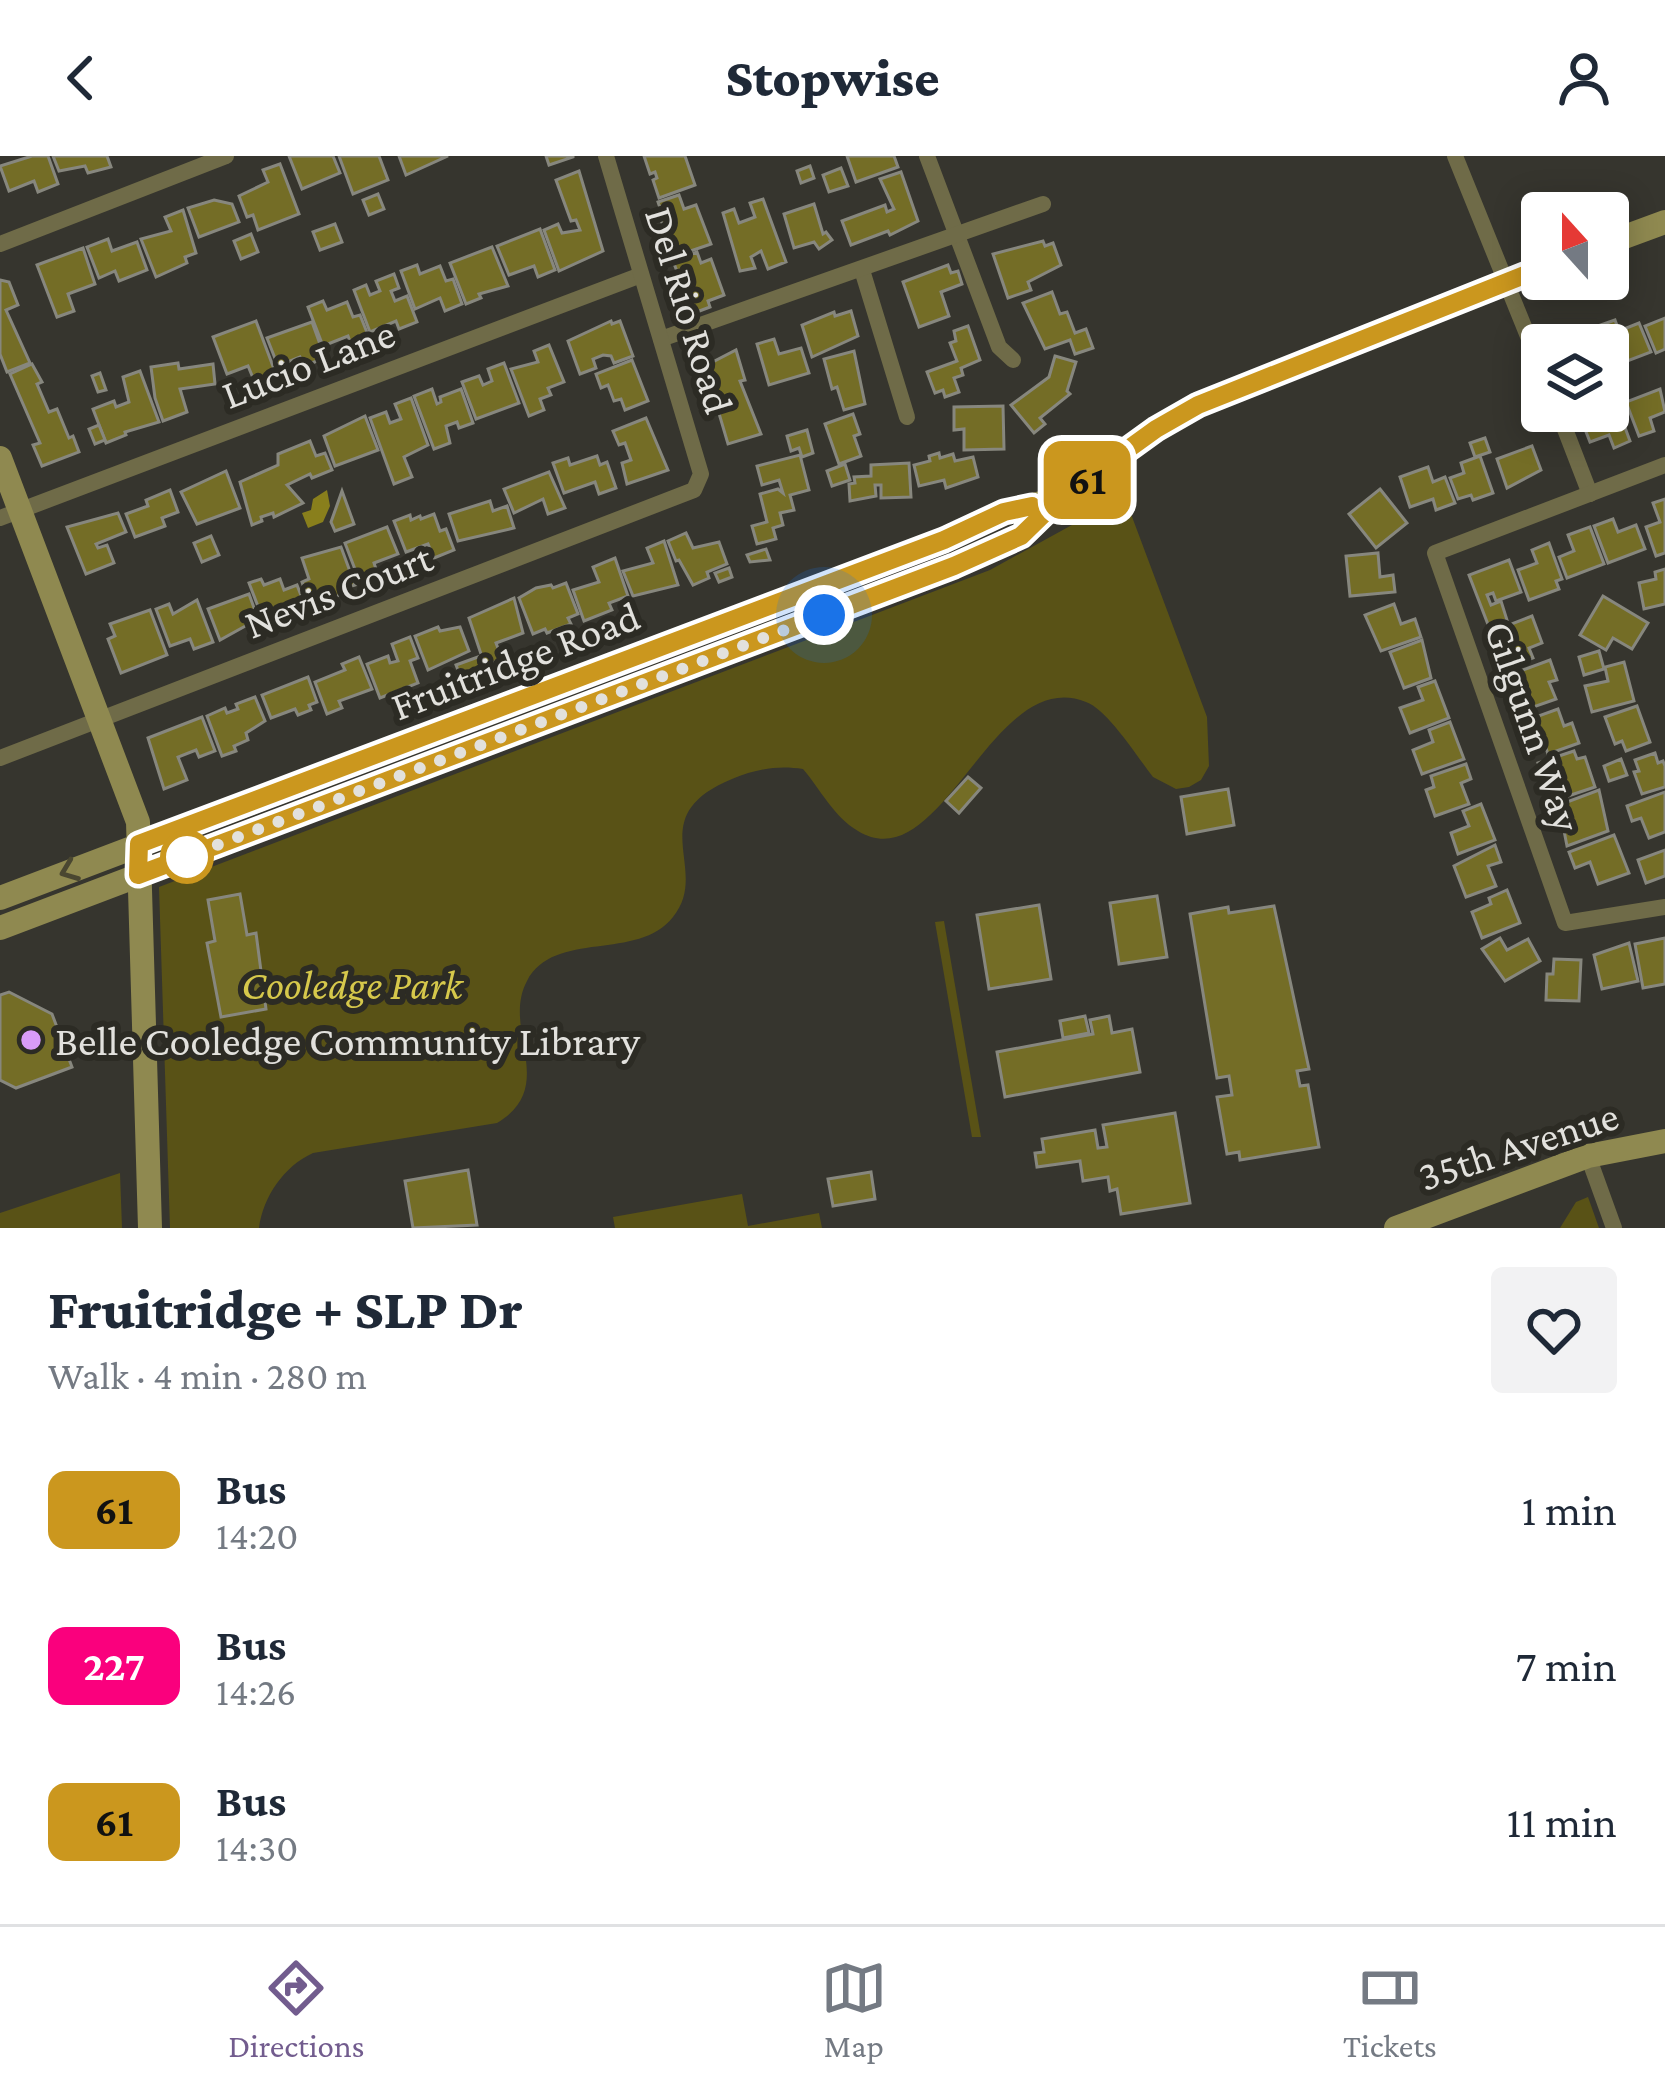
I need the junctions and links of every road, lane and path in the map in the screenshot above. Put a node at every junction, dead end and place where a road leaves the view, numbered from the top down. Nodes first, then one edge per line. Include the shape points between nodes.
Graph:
1 (226, 156) edge
2 (606, 156) edge
3 (927, 156) edge
4 (1455, 156) edge
5 (1043, 204) dead end
6 (1665, 221) edge
7 (1629, 235) edge
8 (956, 236) junction
9 (0, 244) edge
10 (862, 270) junction
11 (641, 274) junction
12 (1521, 276) edge
13 (1507, 281) junction
14 (1524, 324) edge
15 (661, 339) junction
16 (1013, 360) dead end
17 (907, 417) dead end
18 (1566, 432) edge
19 (0, 458) edge
20 (1665, 465) edge
21 (698, 485) joint
22 (1590, 494) junction
23 (1059, 499) junction
24 (10, 514) edge
25 (100, 720) junction
26 (0, 758) edge
27 (139, 844) junction
28 (138, 875) junction
29 (0, 898) edge
30 (1665, 907) edge
31 (0, 928) edge
32 (1665, 1141) edge
33 (1588, 1156) junction
34 (150, 1228) edge
35 (1396, 1228) edge
36 (1614, 1228) edge

1 - 9 street
2 - 11 street, Del Rio Road
3 - 8 street
4 - 13 street
5 - 8 street
6 - 7 main road
8 - 10 street
8 - 16 street via 999,346
10 - 15 street
10 - 17 street
11 - 15 street, Del Rio Road
11 - 24 street, Lucio Lane
12 - 13 main road, Fruitridge Road
13 - 14 street
13 - 23 main road, Fruitridge Road via 1217,396
15 - 21 street, Del Rio Road
18 - 22 street
19 - 24 main road
20 - 22 street
21 - 25 street, Nevis Court
22 - 30 street, Gilgunn Way via 1435,553 1565,923
23 - 27 main road, Fruitridge Road via 1004,512
23 - 28 main road, Fruitridge Road via 1021,536 954,566
24 - 25 main road
25 - 26 street, Nevis Court
25 - 27 main road
27 - 28 main road
27 -> 29 main road, Fruitridge Road
28 - 31 main road, Fruitridge Road
28 - 34 main road
32 - 33 main road, 35th Avenue
33 - 35 main road, 35th Avenue
33 - 36 street

